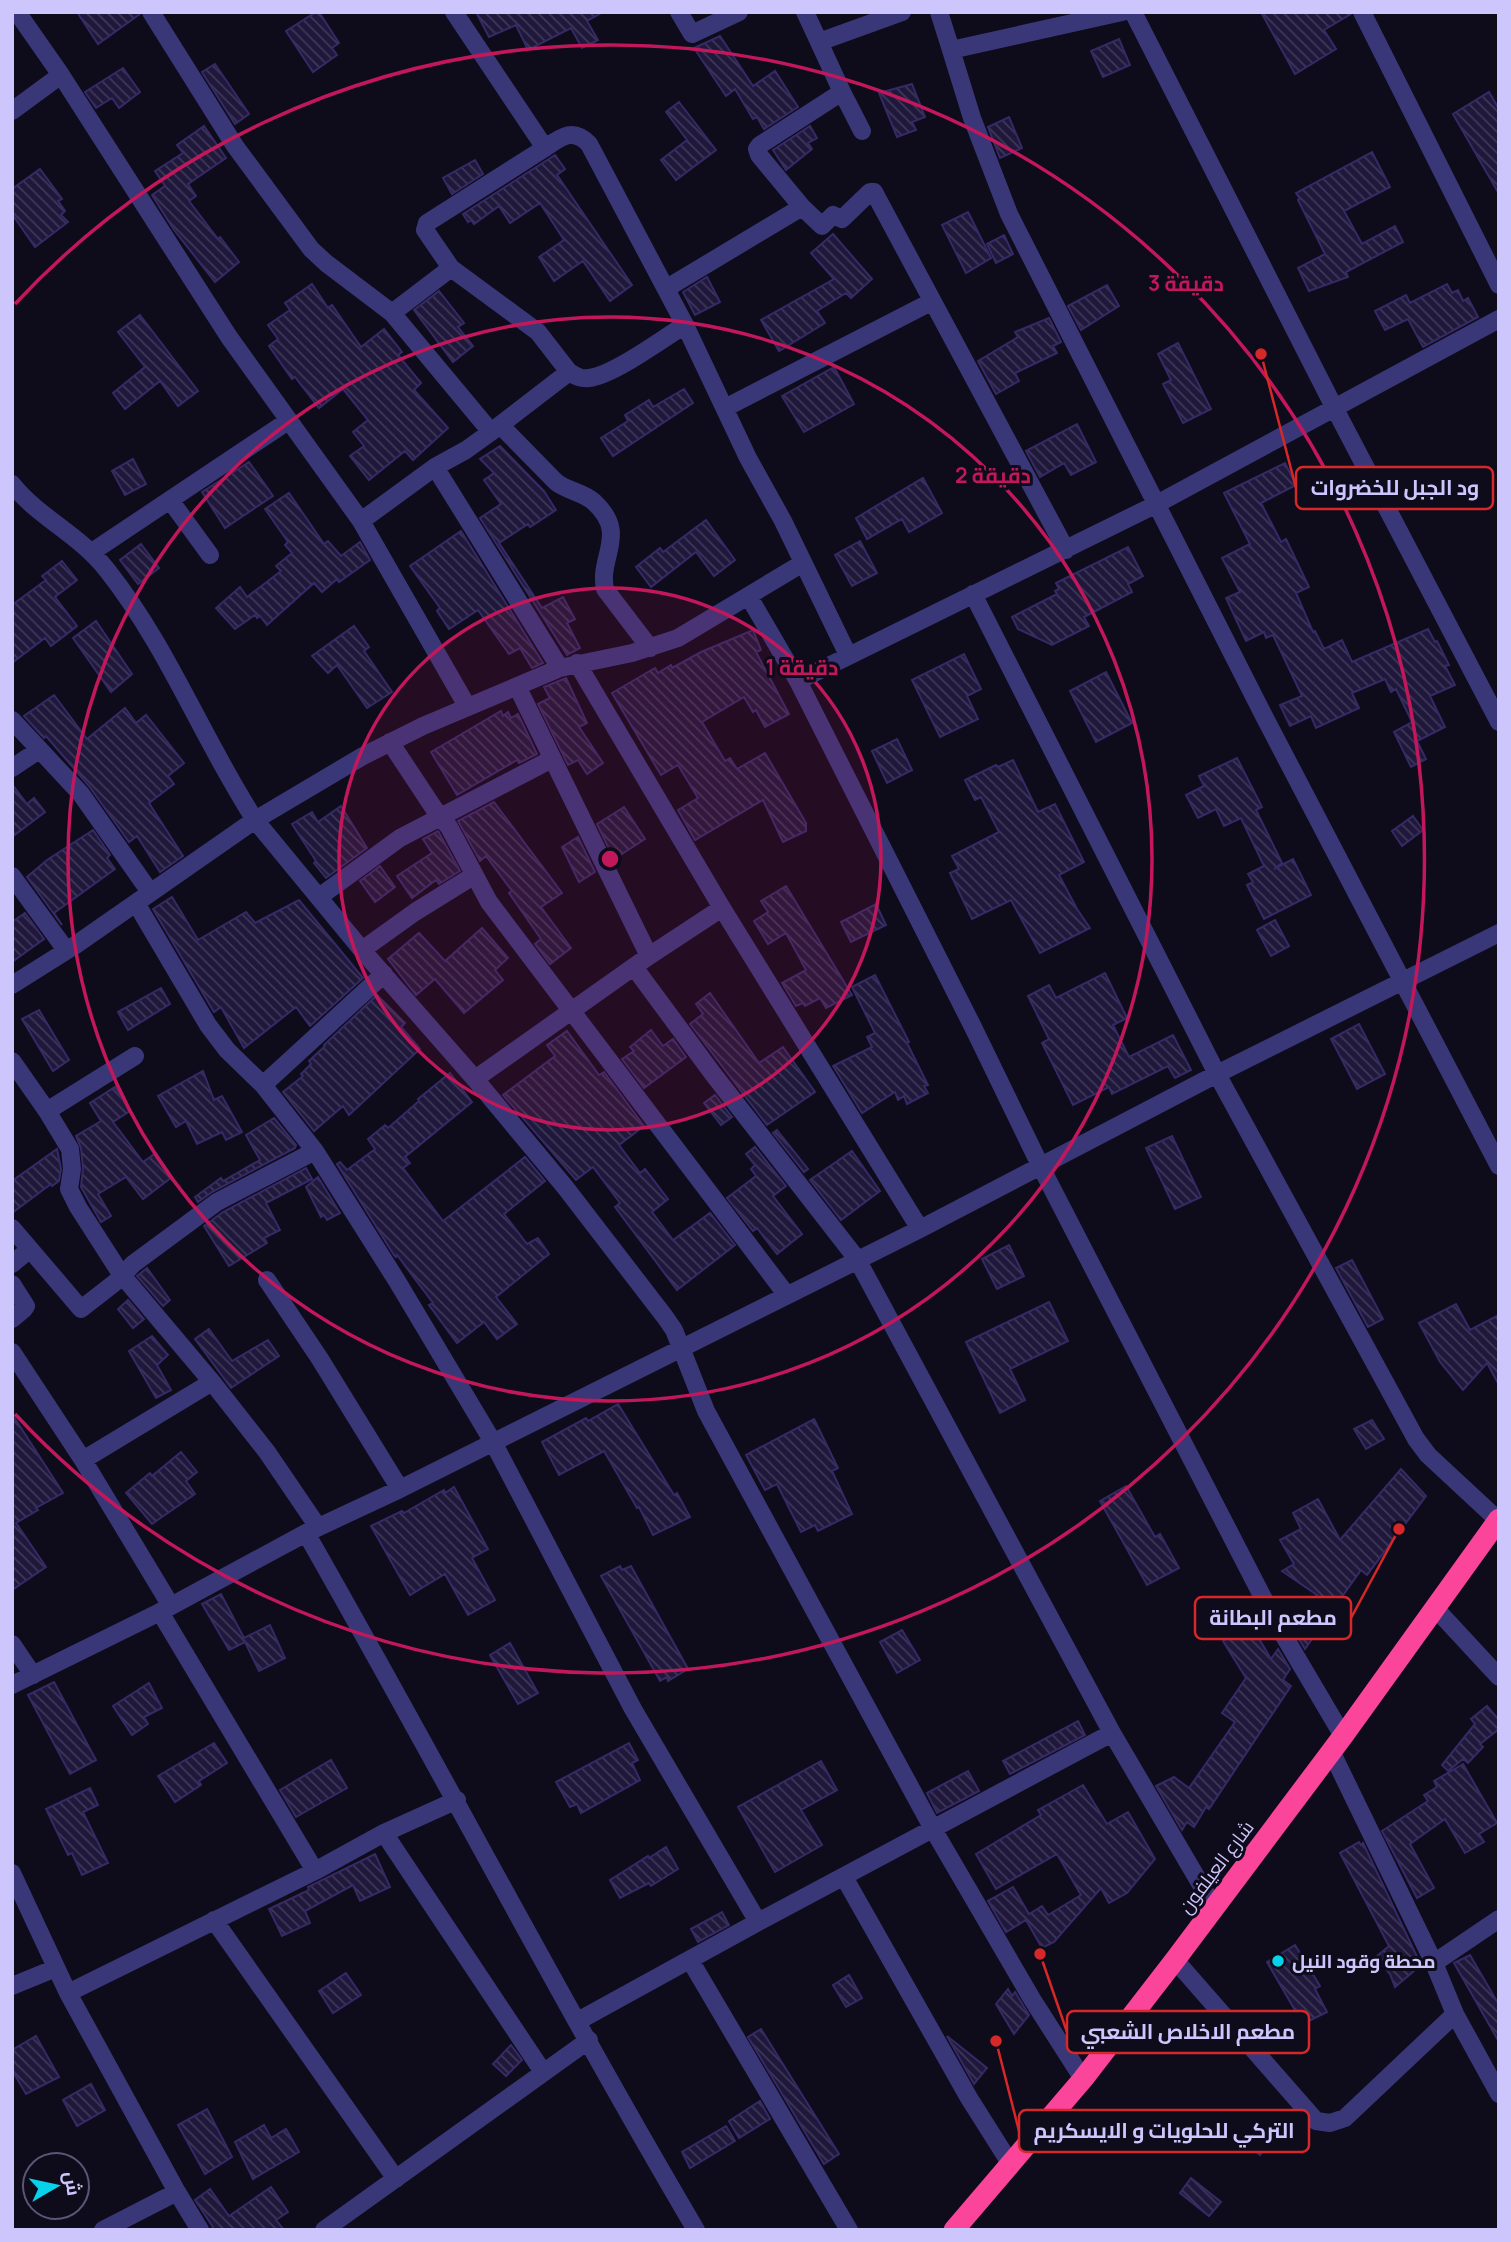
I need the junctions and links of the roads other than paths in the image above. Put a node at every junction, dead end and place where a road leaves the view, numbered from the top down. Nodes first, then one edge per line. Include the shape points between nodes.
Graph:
1 (17, 12) edge
2 (151, 12) edge
3 (454, 12) edge
4 (679, 12) edge
5 (739, 12) edge
6 (805, 12) edge
7 (902, 12) edge
8 (939, 12) edge
9 (1122, 12) edge
10 (1133, 12) edge
11 (1362, 12) edge
12 (868, 18) edge
13 (820, 42) junction
14 (951, 50) junction
15 (61, 75) junction
16 (842, 92) junction
17 (12, 111) edge
18 (862, 131) dead end
19 (545, 148) junction
20 (802, 207) junction
21 (451, 268) junction
22 (1499, 285) edge
23 (667, 288) junction
24 (931, 302) junction
25 (392, 313) junction
26 (1499, 319) edge
27 (685, 326) junction
28 (569, 372) junction
29 (1334, 407) junction
30 (725, 408) junction
31 (288, 421) junction
32 (496, 429) junction
33 (435, 467) junction
34 (12, 484) edge
35 (170, 500) junction
36 (1155, 505) junction
37 (361, 521) junction
38 (1066, 550) junction
39 (92, 552) junction
40 (210, 555) dead end
41 (803, 563) junction
42 (972, 594) junction
43 (749, 597) junction
44 (650, 648) junction
45 (848, 654) junction
46 (568, 666) junction
47 (798, 681) junction
48 (517, 686) junction
49 (467, 706) junction
50 (12, 720) edge
51 (1499, 722) edge
52 (390, 742) junction
53 (39, 750) junction
54 (552, 759) junction
55 (12, 768) edge
56 (441, 816) junction
57 (255, 820) junction
58 (12, 876) edge
59 (473, 876) junction
60 (143, 897) junction
61 (319, 897) junction
62 (722, 908) junction
63 (1499, 933) edge
64 (66, 950) junction
65 (362, 950) junction
66 (649, 956) junction
67 (634, 967) junction
68 (384, 974) junction
69 (1401, 982) junction
70 (12, 985) edge
71 (570, 1012) junction
72 (135, 1056) dead end
73 (12, 1062) edge
74 (1217, 1074) junction
75 (475, 1079) junction
76 (264, 1085) junction
77 (47, 1111) junction
78 (314, 1151) junction
79 (1040, 1165) junction
80 (1499, 1166) edge
81 (12, 1228) edge
82 (920, 1229) junction
83 (30, 1249) junction
84 (857, 1259) junction
85 (12, 1264) edge
86 (121, 1274) junction
87 (267, 1280) dead end
88 (12, 1284) edge
89 (786, 1294) junction
90 (12, 1319) edge
91 (681, 1348) junction
92 (12, 1353) edge
93 (212, 1382) junction
94 (493, 1442) junction
95 (83, 1460) junction
96 (400, 1489) junction
97 (1498, 1519) edge
98 (312, 1530) junction
99 (1436, 1608) junction
100 (166, 1609) junction
101 (12, 1644) edge
102 (33, 1675) junction
103 (1499, 1678) edge
104 (12, 1685) edge
105 (1112, 1733) junction
106 (1337, 1744) junction
107 (457, 1800) junction
108 (933, 1829) junction
109 (384, 1833) junction
110 (315, 1871) junction
111 (12, 1873) edge
112 (844, 1877) junction
113 (1214, 1907) junction
114 (1499, 1919) edge
115 (214, 1920) junction
116 (758, 1922) junction
117 (690, 1960) junction
118 (1175, 1960) junction
119 (1434, 1963) junction
120 (56, 1968) junction
121 (12, 1986) edge
122 (68, 1993) junction
123 (1455, 2014) junction
124 (578, 2021) junction
125 (589, 2040) junction
126 (542, 2072) junction
127 (1083, 2079) junction
128 (1499, 2094) edge
129 (1010, 2162) junction
130 (396, 2179) junction
131 (177, 2192) junction
132 (103, 2230) edge
133 (200, 2230) edge
134 (324, 2230) edge
135 (696, 2230) edge
136 (849, 2230) edge
137 (954, 2230) edge

1 - 15 street
2 - 25 street via 235,146 311,249
3 - 19 street
4 - 5 street via 692,34
6 - 13 street
7 - 12 street
8 - 14 street
9 - 14 street
10 - 29 street
11 - 22 street
12 - 13 street
13 - 16 street
14 - 36 street via 1009,214
15 - 17 street
15 - 31 street via 194,286
16 - 18 street
16 - 20 street via 757,149
19 - 21 street via 427,223 425,230
19 - 23 street via 570,133 589,144
20 - 23 street
20 - 24 street via 822,226 833,215 842,219 874,192
21 - 25 street
21 - 28 street via 538,332
23 - 27 street
24 - 30 street
24 - 38 street
25 - 32 street
26 - 29 street
27 - 28 street via 606,373 578,378
27 - 30 street
28 - 32 street
29 - 36 street
29 - 51 street
30 - 41 street
31 - 35 street
31 - 37 street
32 - 33 street
32 - 44 street via 562,487 586,496 603,511 612,532 605,589
33 - 37 street
33 - 46 street
34 - 39 street via 27,502
35 - 39 street
35 - 40 street
36 - 38 street
36 - 69 street
37 - 49 street
38 - 42 street
39 - 57 street via 156,641
41 - 43 street
41 - 45 street
42 - 45 street
42 - 74 street
43 - 44 street via 678,638
43 - 47 street
44 - 46 street
45 - 47 street
46 - 48 street
46 - 62 street
47 - 79 street
48 - 49 street
48 - 54 street
49 - 52 street
50 - 53 street
52 - 56 street
52 - 57 street
53 - 55 street
53 - 60 street via 82,794
54 - 56 street
54 - 66 street
56 - 59 street
56 - 61 street via 400,838
57 - 60 street
57 - 61 street
58 - 64 street
59 - 65 street
59 - 71 street
60 - 64 street
60 - 76 street via 208,1025
61 - 65 street
62 - 66 street
62 - 82 street
63 - 69 street
64 - 70 street
65 - 68 street
66 - 67 street
67 - 71 street
67 - 84 street
68 - 75 street
68 - 76 street
69 - 74 street
69 - 80 street
71 - 75 street
71 - 89 street
72 - 77 street
73 - 77 street
74 - 79 street
74 - 97 street via 1416,1439
75 - 91 street via 655,1301
76 - 78 street
77 - 86 street via 70,1149 73,1198
78 - 86 street via 217,1202
78 - 94 street
79 - 82 street
79 - 106 street
81 - 83 street
82 - 84 street
83 - 85 street
83 - 86 street via 81,1309
84 - 89 street
84 - 105 street
86 - 93 street
87 - 96 street
88 - 90 street via 26,1306
89 - 91 street
91 - 94 street
91 - 108 street via 706,1410
92 - 95 street
93 - 95 street
93 - 98 street via 267,1452
94 - 96 street
94 - 116 street via 633,1709
95 - 100 street
96 - 98 street
97 - 99 highway, شارع العيلفون
98 - 100 street
98 - 107 street
99 - 103 street
99 - 106 highway, شارع العيلفون
100 - 102 street
100 - 110 street
101 - 102 street
102 - 104 street
105 - 108 street
105 - 113 street
106 - 113 highway, شارع العيلفون
106 - 119 street
107 - 109 street
107 - 124 street
108 - 112 street
108 - 127 street
109 - 110 street
109 - 126 street
110 - 115 street
111 - 120 street
112 - 116 street
112 - 129 street via 968,2098
113 - 118 highway, شارع العيلفون
114 - 119 street
115 - 122 street
115 - 130 street
116 - 117 street
117 - 124 street
117 - 136 street
118 - 123 street via 1316,2122 1345,2118
118 - 127 highway, شارع العيلفون
119 - 123 street
120 - 121 street
120 - 122 street
122 - 131 street
123 - 128 street
124 - 125 street
125 - 126 street
125 - 135 street
126 - 130 street
127 - 129 highway, شارع العيلفون
129 - 137 highway, شارع العيلفون
130 - 134 street
131 - 132 street
131 - 133 street

